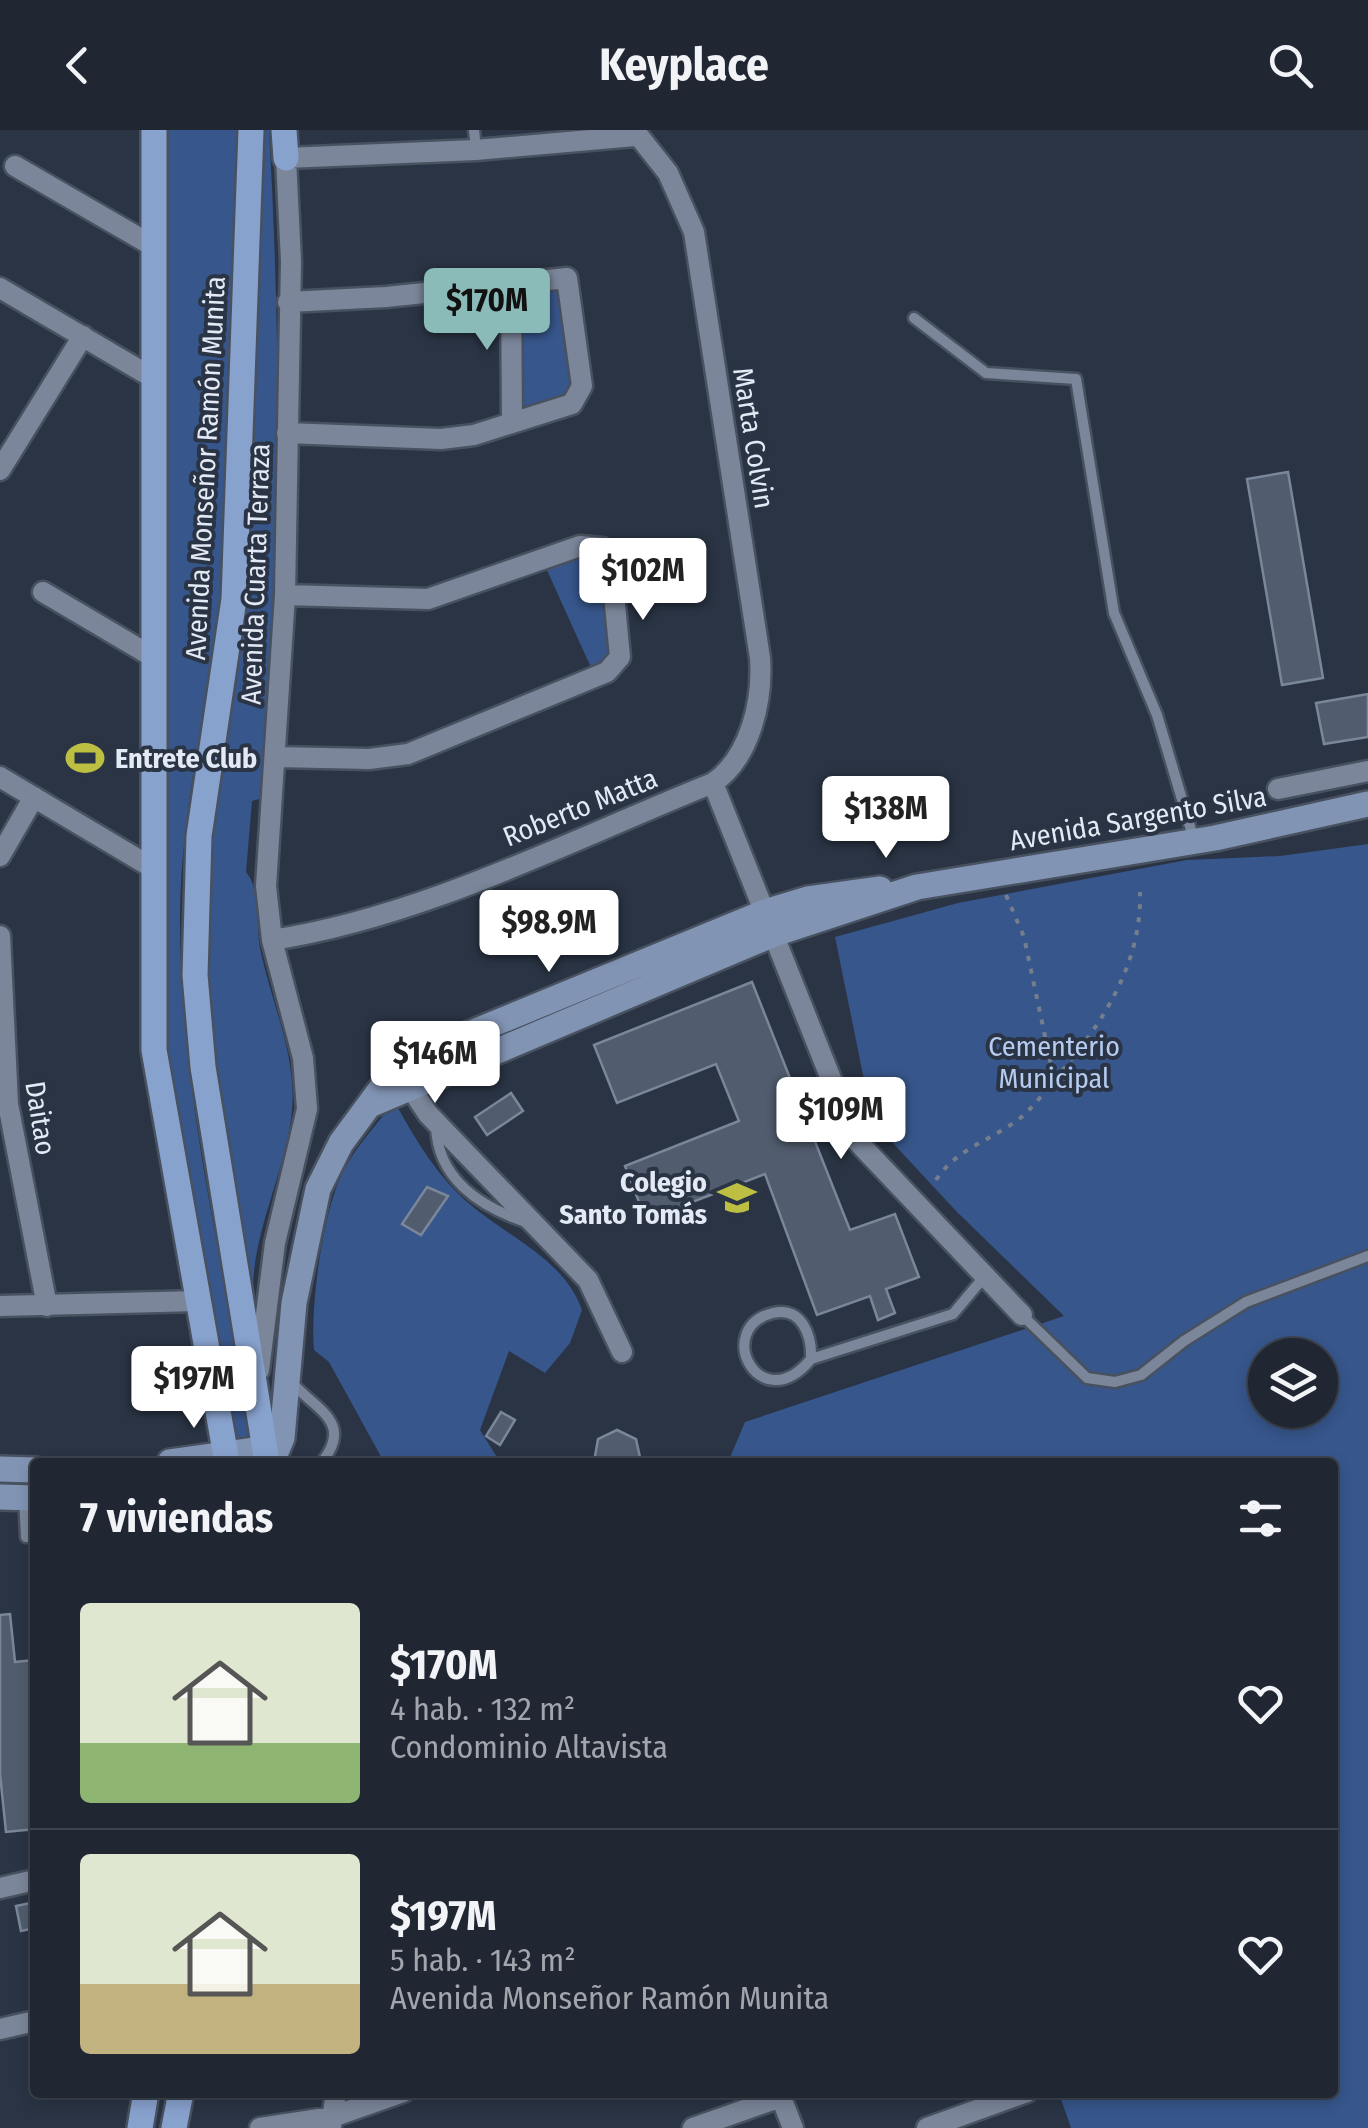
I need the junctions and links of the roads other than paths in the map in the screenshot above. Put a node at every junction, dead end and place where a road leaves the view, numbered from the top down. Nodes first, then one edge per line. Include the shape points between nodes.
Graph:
1 (154, 130) edge
2 (251, 130) edge
3 (284, 130) edge
4 (634, 133) edge
5 (475, 140) edge
6 (286, 158) junction
7 (14, 166) dead end
8 (153, 246) junction
9 (511, 283) junction
10 (0, 288) edge
11 (288, 302) junction
12 (914, 318) dead end
13 (82, 336) junction
14 (153, 378) junction
15 (512, 423) junction
16 (287, 433) junction
17 (0, 470) edge
18 (43, 592) dead end
19 (284, 595) junction
20 (153, 657) junction
21 (277, 757) junction
22 (732, 766) joint
23 (1368, 771) edge
24 (0, 776) edge
25 (713, 782) junction
26 (1278, 790) dead end
27 (34, 797) junction
28 (1368, 804) edge
29 (1195, 842) junction
30 (0, 856) edge
31 (151, 867) junction
32 (770, 923) junction
33 (0, 936) edge
34 (272, 940) junction
35 (410, 1087) junction
36 (372, 1104) junction
37 (436, 1121) junction
38 (536, 1224) junction
39 (1368, 1256) edge
40 (984, 1277) junction
41 (198, 1300) junction
42 (0, 1306) edge
43 (47, 1306) junction
44 (1022, 1316) joint
45 (622, 1352) dead end
46 (810, 1359) junction
47 (258, 1402) junction
48 (291, 1411) junction
49 (226, 1458) edge
50 (268, 1458) edge
51 (325, 1458) edge
52 (0, 1469) edge
53 (30, 1470) edge
54 (24, 1493) edge
55 (30, 1530) edge
56 (30, 1881) edge
57 (0, 1888) edge
58 (30, 2022) edge
59 (0, 2028) edge
60 (145, 2098) edge
61 (179, 2098) edge
62 (389, 2098) edge
63 (770, 2098) edge
64 (782, 2098) edge
65 (1010, 2098) edge
66 (331, 2122) edge
67 (140, 2128) edge
68 (174, 2128) edge
69 (260, 2128) edge
70 (693, 2128) edge
71 (793, 2128) edge
72 (927, 2128) edge

1 - 8 main road, Avenida Monseñor Ramón Munita
2 - 47 main road, Avenida Monseñor Ramón Munita via 234,599 199,836 195,975 202,1068
3 - 6 main road
4 - 5 street
4 - 22 street, Marta Colvin via 668,173 694,232 757,639 760,696
5 - 6 street
6 - 11 street, Avenida Cuarta Terraza
7 - 8 street
8 - 14 main road, Avenida Monseñor Ramón Munita
9 - 11 street
9 - 15 street
9 - 15 street via 569,278 582,386 572,404
10 - 13 street
11 - 16 street, Avenida Cuarta Terraza
12 - 29 lane via 986,373 1076,379 1114,613 1157,715
13 - 14 street
13 - 17 street
14 - 20 main road, Avenida Monseñor Ramón Munita
15 - 16 street via 442,439
16 - 19 street, Avenida Cuarta Terraza
18 - 20 street
19 - 21 street, Avenida Cuarta Terraza
19 - 21 street via 428,599 594,546 611,563 620,657 607,672 420,750 383,758
20 - 31 main road, Avenida Monseñor Ramón Munita
21 - 34 street, Avenida Cuarta Terraza via 266,886
22 - 25 street, Roberto Matta
23 - 26 street, Avenida Sargento Silva
24 - 27 street
25 - 32 street
25 - 34 street, Roberto Matta via 382,916
27 - 30 street
27 - 31 street
28 - 29 main road, Avenida Sargento Silva
29 - 32 main road, Avenida Sargento Silva via 917,887 832,894
31 - 41 main road, Avenida Monseñor Ramón Munita via 157,1081
32 - 35 main road, Avenida Sargento Silva
32 - 36 main road, Avenida Sargento Silva via 438,1047 386,1082
32 - 40 street via 855,1138
33 - 43 street, Daitao via 8,1104
34 - 47 street, Avenida Cuarta Terraza via 300,1044 307,1109 267,1285
35 - 36 main road, Avenida Sargento Silva
35 - 37 street
36 - 48 main road, Avenida Sargento Silva via 341,1143 318,1189 296,1289
37 - 38 street
37 - 38 lane via 441,1153 462,1188
38 - 45 street via 588,1280
39 - 44 lane via 1246,1302 1128,1380 1087,1378
40 - 44 street
40 - 46 lane via 953,1314
41 - 43 street
41 - 49 main road, Avenida Monseñor Ramón Munita
42 - 43 street
46 - 46 lane via 812,1337 800,1319 780,1311 758,1317 745,1334 744,1355 756,1374 776,1382 797,1376
47 - 50 main road, Avenida Monseñor Ramón Munita
48 - 50 main road
48 - 51 lane via 322,1407 333,1430
49 - 50 main road
52 - 53 main road
54 - 55 lane
56 - 57 street
58 - 59 street
60 - 67 main road
61 - 68 main road
62 - 66 street
63 - 70 street
64 - 71 street
65 - 72 street
66 - 69 street

